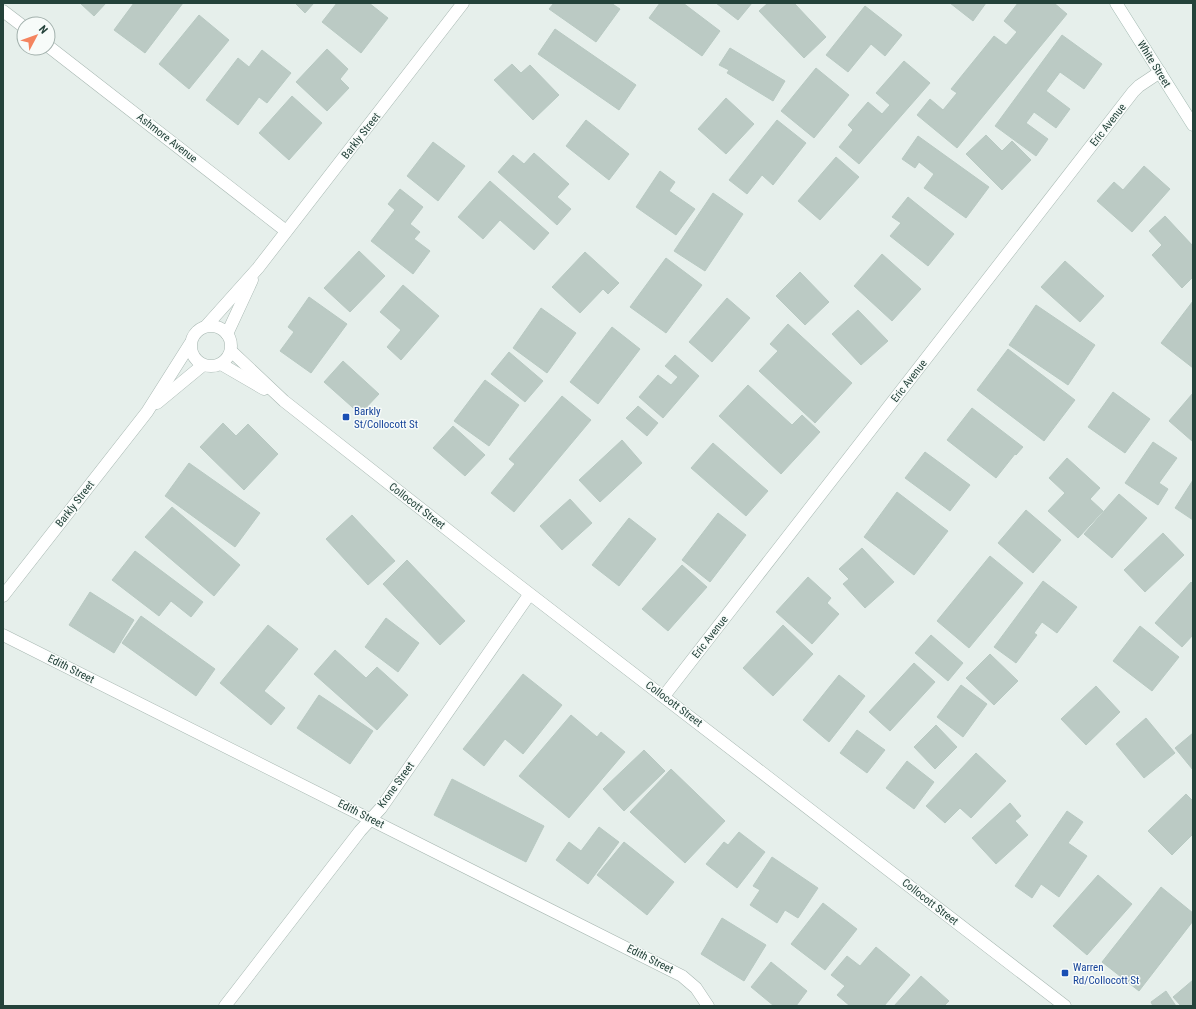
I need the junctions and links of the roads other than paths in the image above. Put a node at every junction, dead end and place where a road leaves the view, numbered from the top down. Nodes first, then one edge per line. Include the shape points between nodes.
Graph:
1 (463, 3) edge
2 (1116, 3) edge
3 (3, 11) edge
4 (16, 21) edge
5 (56, 52) edge
6 (1160, 72) junction
7 (1193, 125) edge
8 (286, 231) junction
9 (258, 268) junction
10 (207, 325) junction
11 (227, 334) junction
12 (190, 344) junction
13 (231, 352) junction
14 (221, 364) junction
15 (203, 365) junction
16 (284, 401) junction
17 (147, 412) junction
18 (529, 594) junction
19 (3, 596) edge
20 (3, 635) edge
21 (664, 696) junction
22 (370, 819) junction
23 (225, 1006) edge
24 (708, 1006) edge
25 (1065, 1006) edge

1 - 8 street, Barkly Street
2 - 6 street, White Street
3 - 4 street
5 - 8 street, Ashmore Avenue
6 - 7 street, White Street
6 - 21 street, Eric Avenue via 1133,92
8 - 9 street, Barkly Street
9 - 10 street, Barkly Street
9 - 11 street, Barkly Street
10 - 11 street via 218,327
10 - 12 street via 196,332
11 - 13 street via 231,342
12 - 15 street via 194,357
12 - 17 street, Barkly Street
13 - 14 street
13 - 16 street, Collocott Street
14 - 15 street
14 - 16 street, Collocott Street
15 - 17 street, Barkly Street
16 - 18 street, Collocott Street
17 - 19 street, Barkly Street
18 - 21 street, Collocott Street
18 - 22 street, Krone Street via 381,808
20 - 22 street, Edith Street
21 - 25 street, Collocott Street
22 - 23 street, Krone Street
22 - 24 street, Edith Street via 682,976 696,988

